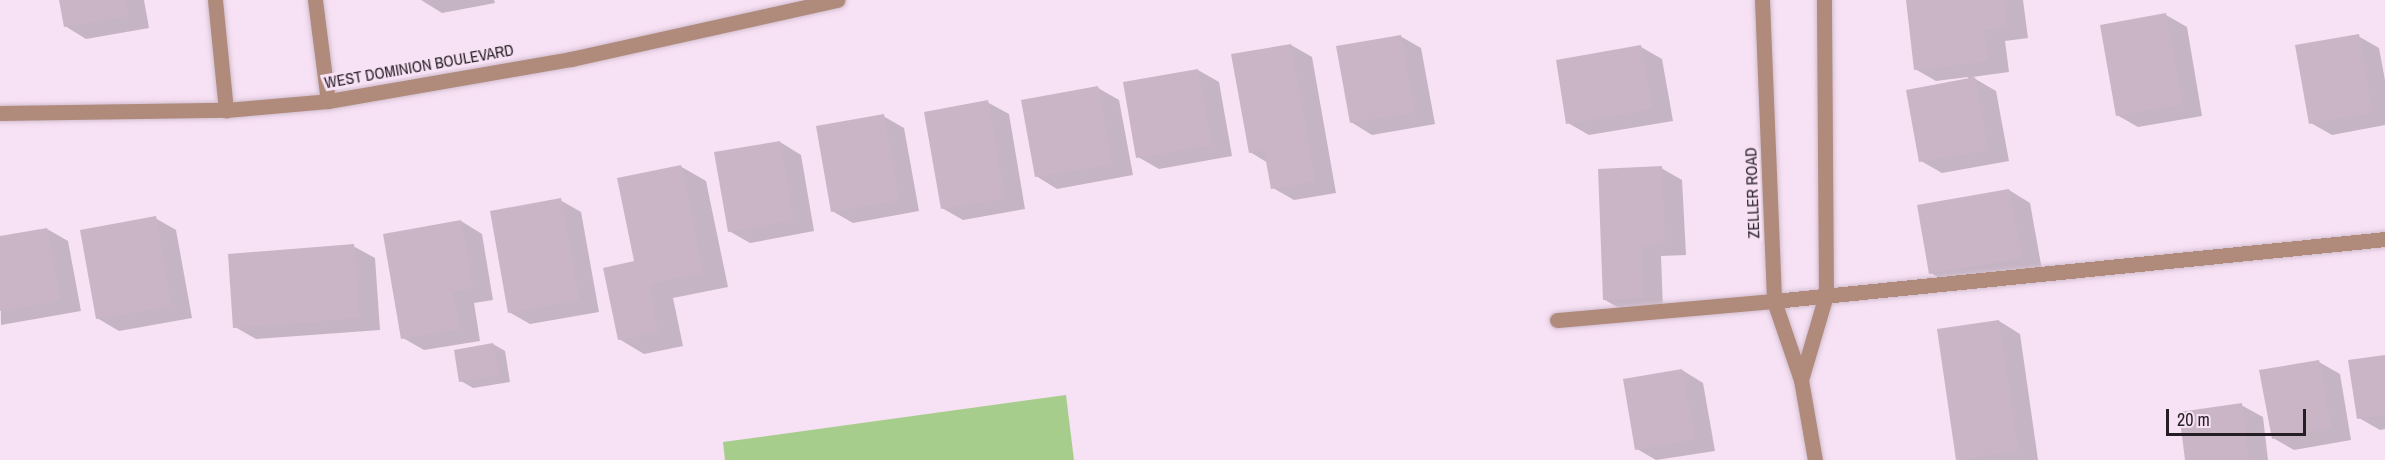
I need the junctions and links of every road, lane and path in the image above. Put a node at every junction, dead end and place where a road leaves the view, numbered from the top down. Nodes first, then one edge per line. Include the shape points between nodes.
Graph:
1 (215, 0) edge
2 (315, 0) edge
3 (837, 0) edge
4 (1762, 0) edge
5 (1824, 0) edge
6 (328, 101) junction
7 (226, 110) junction
8 (0, 113) edge
9 (2385, 239) edge
10 (1826, 295) junction
11 (1774, 301) junction
12 (1557, 320) dead end
13 (1801, 380) junction
14 (1815, 460) edge

1 - 7 street
2 - 6 street
3 - 6 street, WEST DOMINION BOULEVARD via 571,59
4 - 11 street, ZELLER ROAD
5 - 10 street, ZELLER ROAD
6 - 7 street, WEST DOMINION BOULEVARD
7 - 8 street, WEST DOMINION BOULEVARD
9 - 10 street
10 - 11 street
10 - 13 street, ZELLER ROAD
11 - 12 street
11 - 13 street, ZELLER ROAD
13 - 14 street, ZELLER ROAD

